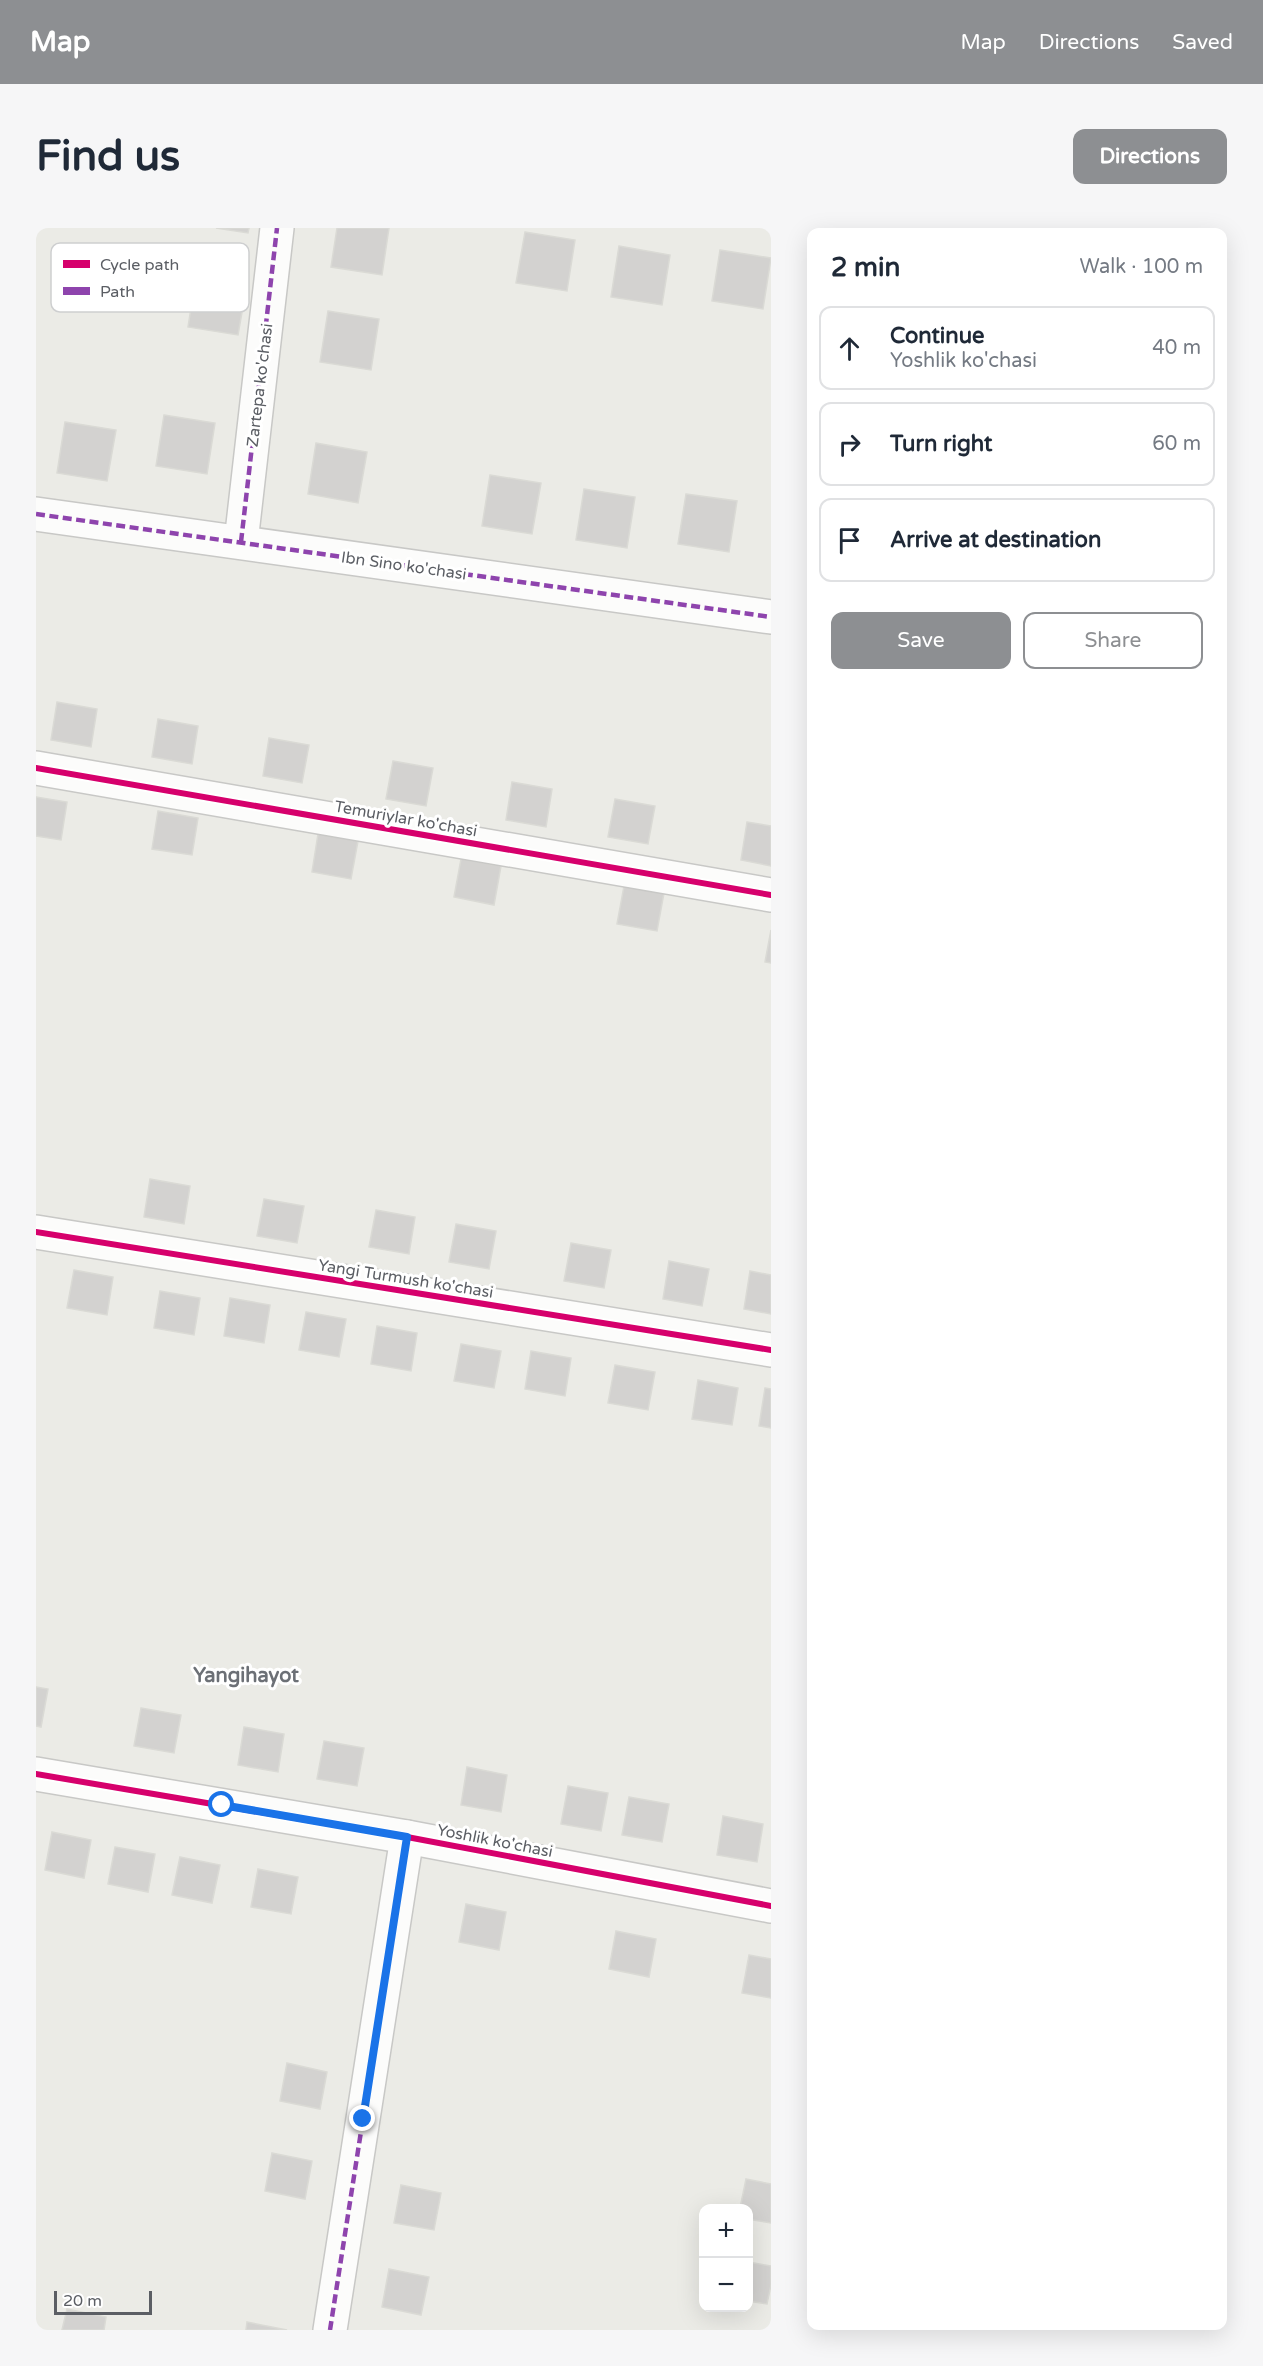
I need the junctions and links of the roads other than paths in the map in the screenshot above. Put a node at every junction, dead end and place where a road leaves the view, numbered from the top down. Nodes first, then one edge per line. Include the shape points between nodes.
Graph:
1 (277, 228) edge
2 (36, 514) edge
3 (241, 542) junction
4 (771, 617) edge
5 (36, 768) edge
6 (771, 895) edge
7 (36, 1232) edge
8 (771, 1350) edge
9 (36, 1774) edge
10 (407, 1837) junction
11 (771, 1906) edge
12 (330, 2330) edge

1 - 3 street, Zartepa ko'chasi
2 - 3 street, Ibn Sino ko'chasi
3 - 4 street, Ibn Sino ko'chasi
5 - 6 street, Temuriylar ko'chasi
7 - 8 street, Yangi Turmush ko'chasi
9 - 10 street, Yoshlik ko'chasi
10 - 11 street, Yoshlik ko'chasi
10 - 12 street

